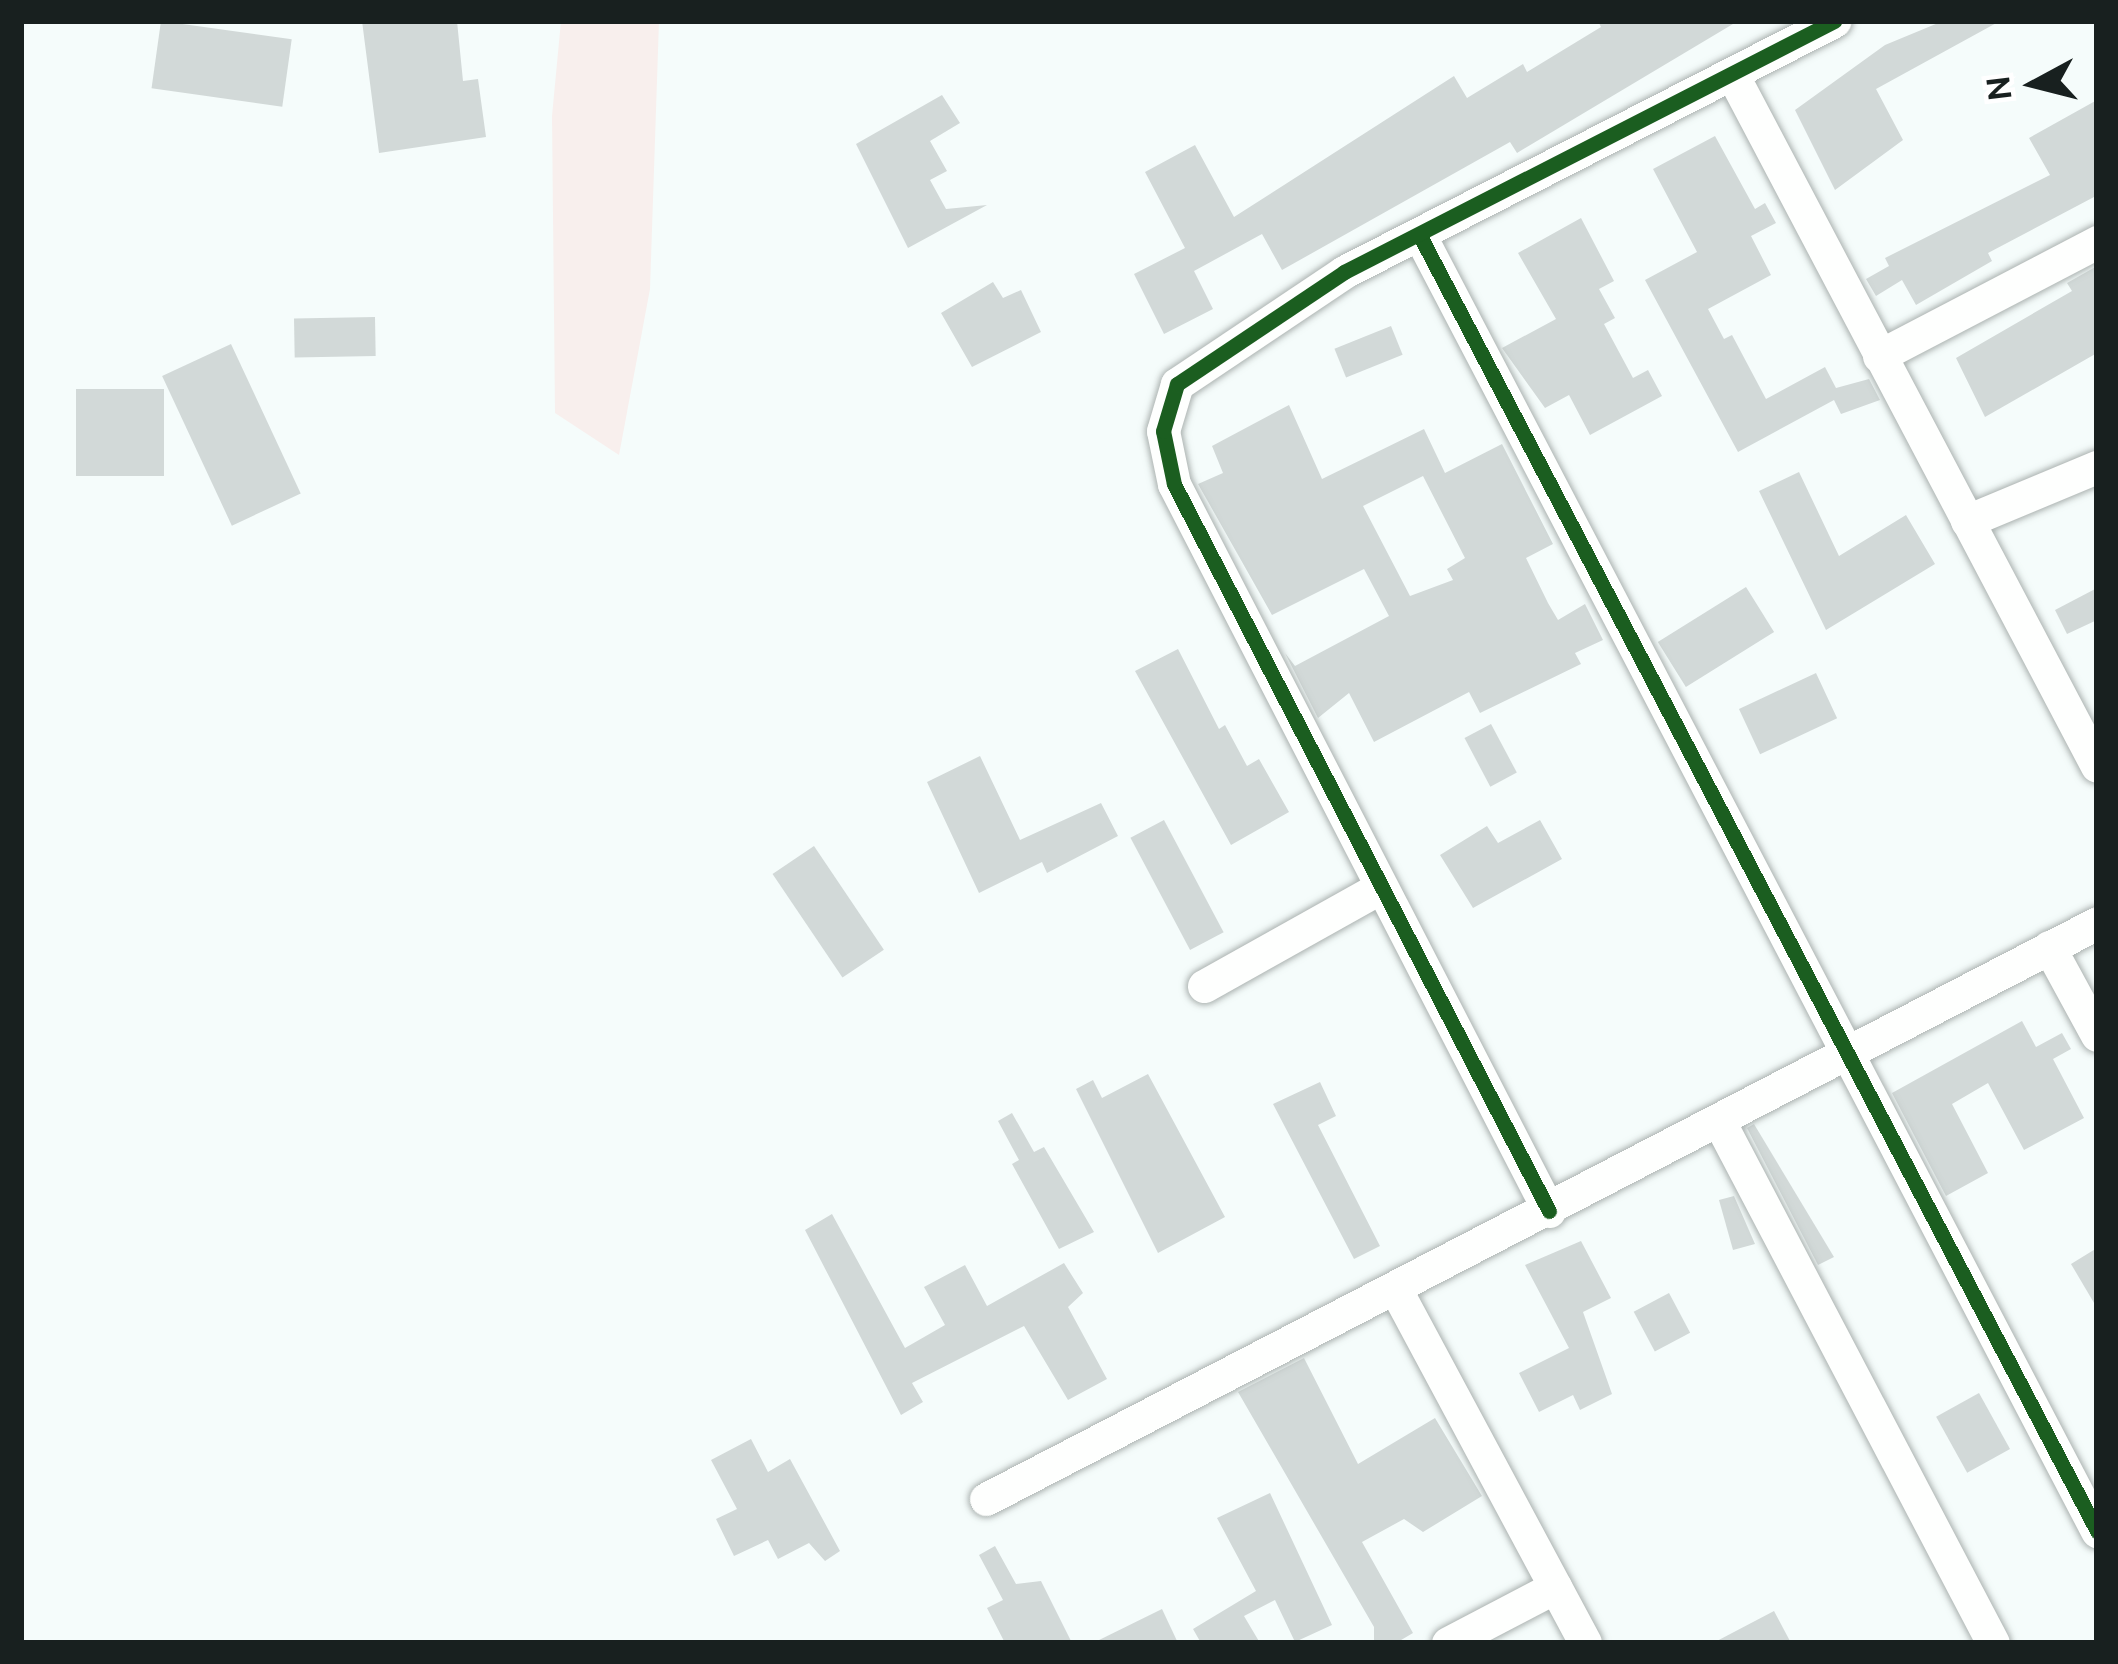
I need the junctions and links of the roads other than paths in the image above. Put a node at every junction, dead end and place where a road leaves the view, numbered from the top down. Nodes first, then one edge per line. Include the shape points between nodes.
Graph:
1 (1834, 21) edge
2 (1732, 74) junction
3 (1420, 234) junction
4 (2097, 242) edge
5 (1879, 356) junction
6 (2097, 467) edge
7 (1967, 520) junction
8 (2097, 766) edge
9 (1379, 888) junction
10 (2097, 923) edge
11 (2049, 947) junction
12 (1204, 986) dead end
13 (2097, 1035) edge
14 (1853, 1053) junction
15 (1720, 1123) junction
16 (1550, 1211) junction
17 (1396, 1289) junction
18 (986, 1499) dead end
19 (2097, 1531) edge
20 (1555, 1586) junction
21 (1448, 1643) edge
22 (1585, 1643) edge
23 (1994, 1643) edge

1 - 2 street
2 - 3 street
2 - 5 street
3 - 9 street via 1177,384 1163,430 1174,484
3 - 14 street
4 - 5 street
5 - 7 street
6 - 7 street
7 - 8 street
9 - 12 street
9 - 16 street
10 - 11 street
11 - 13 street
11 - 14 street
14 - 15 street
14 - 19 street via 1958,1275
15 - 16 street
15 - 23 street
16 - 17 street
17 - 18 street
17 - 20 street
20 - 21 street
20 - 22 street

